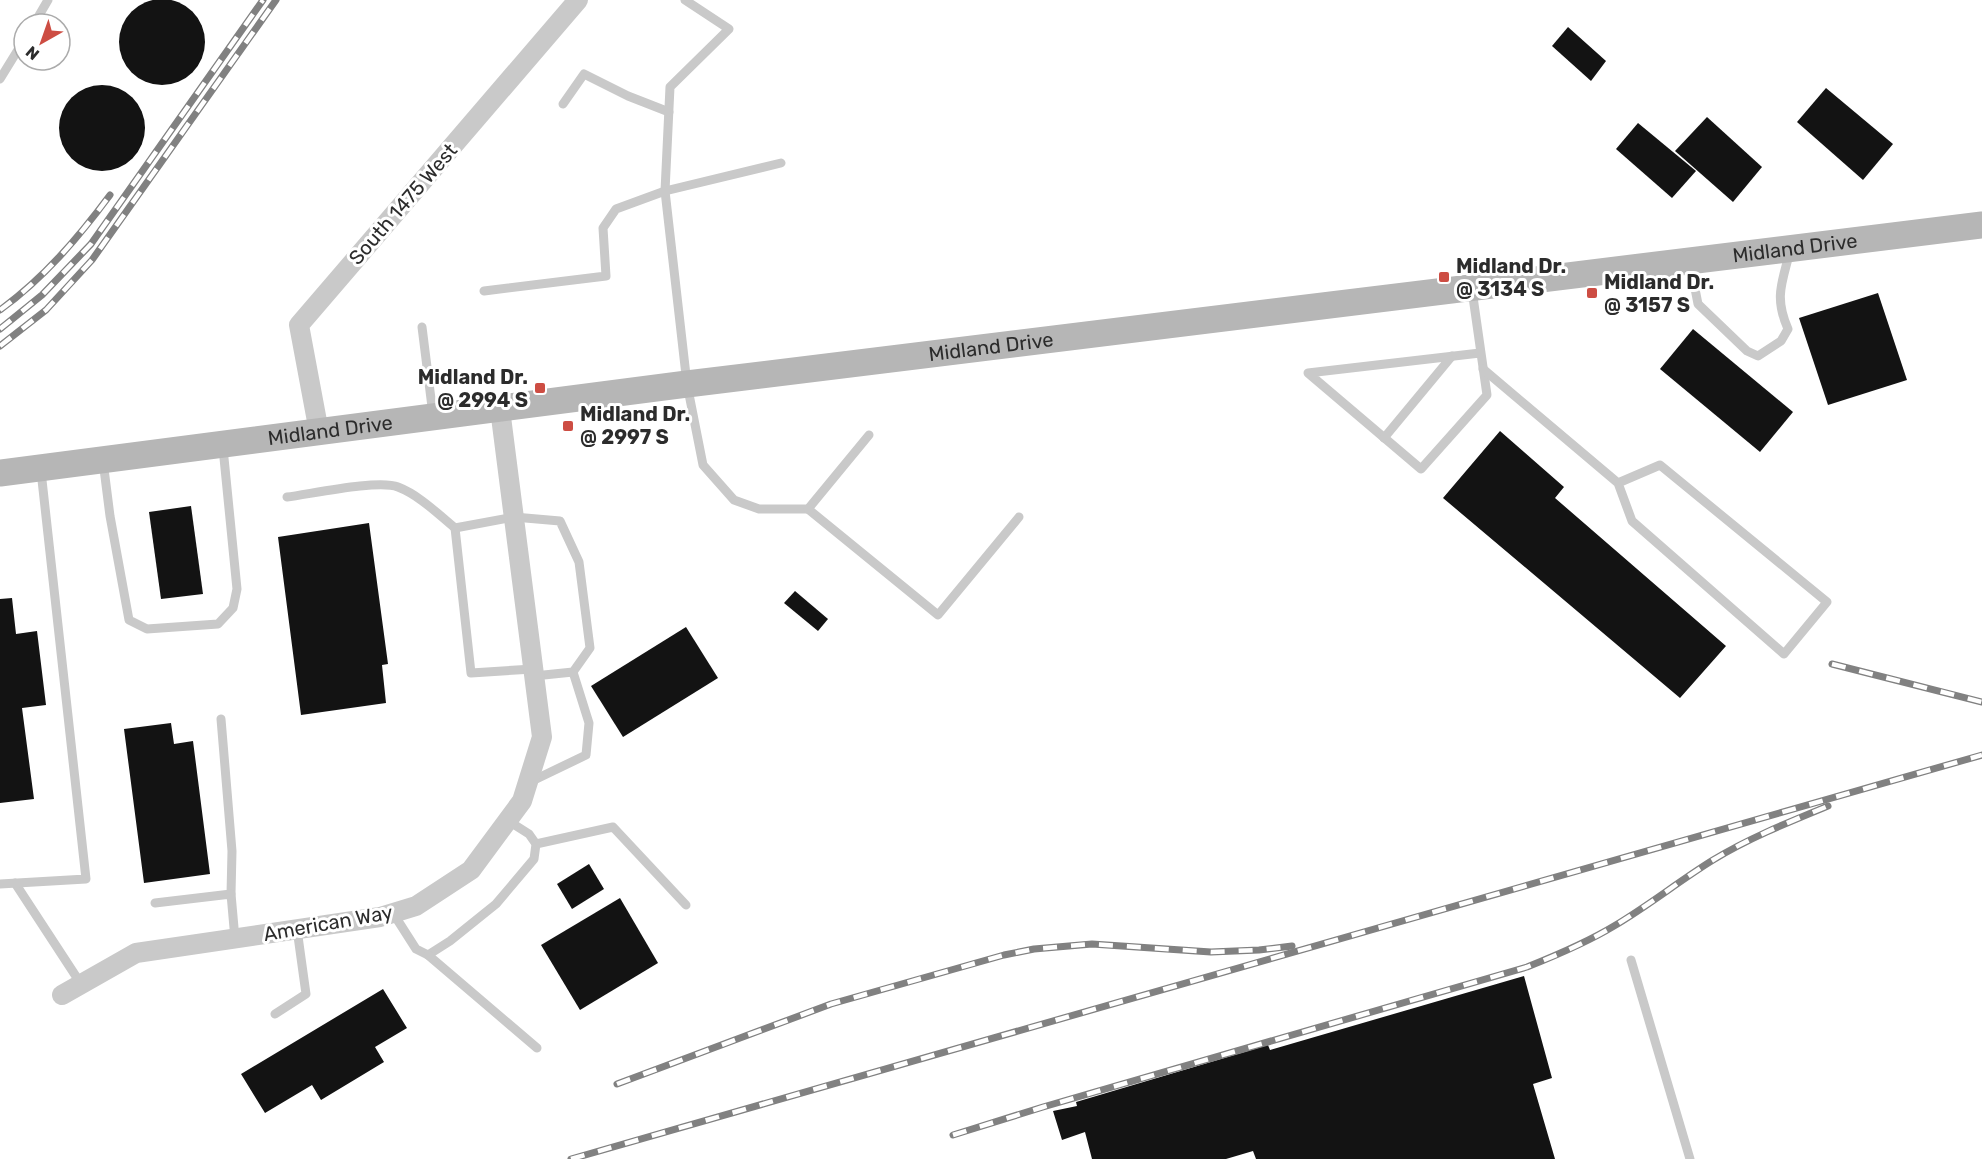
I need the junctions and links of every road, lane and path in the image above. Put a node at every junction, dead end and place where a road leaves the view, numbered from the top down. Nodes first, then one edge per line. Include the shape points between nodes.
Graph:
1 (578, 0) edge
2 (685, 0) edge
3 (12, 60) edge
4 (0, 79) edge
5 (563, 104) dead end
6 (669, 112) junction
7 (781, 163) dead end
8 (665, 191) junction
9 (1982, 225) edge
10 (1791, 248) junction
11 (1689, 261) junction
12 (1471, 288) junction
13 (484, 291) dead end
14 (422, 327) dead end
15 (1480, 353) junction
16 (1452, 356) junction
17 (1483, 369) junction
18 (687, 384) junction
19 (500, 409) junction
20 (433, 417) junction
21 (319, 432) junction
22 (869, 435) dead end
23 (1384, 438) junction
24 (222, 445) junction
25 (103, 461) junction
26 (41, 469) junction
27 (0, 473) edge
28 (1618, 483) junction
29 (287, 497) dead end
30 (808, 509) junction
31 (514, 517) junction
32 (1019, 517) dead end
33 (455, 528) junction
34 (533, 672) junction
35 (573, 672) junction
36 (221, 719) dead end
37 (527, 783) junction
38 (507, 820) junction
39 (536, 844) junction
40 (15, 883) junction
41 (0, 884) edge
42 (231, 894) junction
43 (155, 903) dead end
44 (686, 905) dead end
45 (393, 913) junction
46 (297, 929) junction
47 (235, 939) junction
48 (428, 955) junction
49 (1631, 960) dead end
50 (81, 984) junction
51 (62, 995) dead end
52 (275, 1014) dead end
53 (537, 1048) dead end
54 (1690, 1159) edge

1 - 21 street, South 1475 West via 299,325
2 - 6 lane via 729,29 670,87
3 - 4 lane
5 - 6 lane via 584,74
6 - 8 lane
7 - 8 lane
8 - 13 lane via 616,209 603,228 606,276
8 - 18 lane
9 - 10 street, Midland Drive
10 - 11 street, Midland Drive
10 - 11 lane via 1779,292 1788,329 1780,341 1758,356 1747,351 1698,304
11 - 12 street, Midland Drive
12 - 15 lane
12 - 18 street, Midland Drive
14 - 20 lane
15 - 16 lane
15 - 17 lane
16 - 23 lane
16 - 23 lane via 1308,373
17 - 23 lane via 1486,396 1421,469
17 - 28 lane
18 - 19 street, Midland Drive
18 - 30 lane via 703,465 734,500 759,509
19 - 20 street, Midland Drive
19 - 31 street, American Way
20 - 21 street, Midland Drive
21 - 24 street, Midland Drive
22 - 30 lane
24 - 25 street, Midland Drive
24 - 25 lane via 237,589 233,608 218,624 147,629 129,620
25 - 26 street, Midland Drive
26 - 27 street, Midland Drive
26 - 40 lane via 86,879
28 - 28 lane via 1632,521 1784,654 1827,602 1660,465
29 - 33 lane via 369,485 397,486
30 - 32 lane via 938,615
31 - 33 lane
31 - 34 street, American Way
31 - 35 lane via 560,521 579,562 590,648
33 - 34 lane via 471,673
34 - 35 lane
34 - 37 street, American Way via 542,736
35 - 37 lane via 589,723 586,755
36 - 42 lane via 232,851
37 - 38 street, American Way via 522,801
38 - 39 lane via 529,834
38 - 45 street, American Way via 471,870 416,906
39 - 44 lane via 613,827
39 - 48 lane via 534,859 496,904
40 - 41 lane
40 - 50 lane
42 - 43 lane
42 - 47 lane
45 - 46 street, American Way
45 - 48 lane via 417,949
46 - 47 street, American Way
46 - 52 lane via 306,994
47 - 50 street, American Way via 136,953
48 - 53 lane
49 - 54 lane
50 - 51 street, American Way

